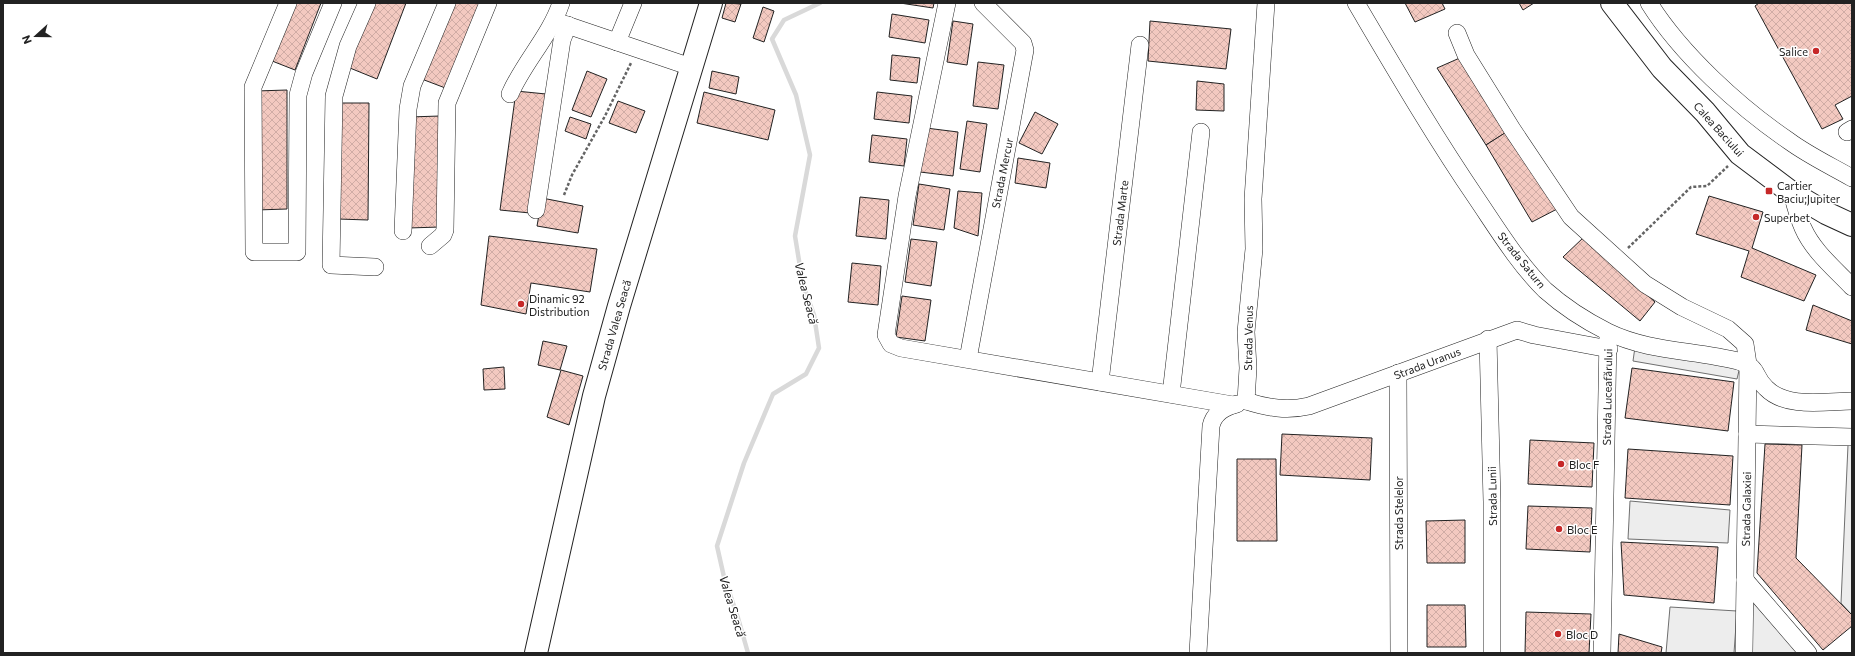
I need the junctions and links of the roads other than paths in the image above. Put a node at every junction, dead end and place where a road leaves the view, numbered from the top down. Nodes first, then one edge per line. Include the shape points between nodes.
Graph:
1 (288, 3) edge
2 (333, 3) edge
3 (367, 3) edge
4 (446, 3) edge
5 (488, 3) edge
6 (561, 3) edge
7 (633, 3) edge
8 (711, 3) edge
9 (947, 3) edge
10 (983, 3) edge
11 (1266, 3) edge
12 (1356, 3) edge
13 (1612, 3) edge
14 (1654, 5) edge
15 (561, 23) junction
16 (1457, 33) dead end
17 (617, 42) junction
18 (1140, 45) dead end
19 (691, 67) junction
20 (510, 94) dead end
21 (1201, 132) dead end
22 (1852, 178) edge
23 (1792, 193) junction
24 (536, 210) dead end
25 (1852, 226) edge
26 (404, 231) dead end
27 (430, 246) dead end
28 (375, 267) dead end
29 (1852, 287) edge
30 (1488, 339) junction
31 (1609, 341) junction
32 (968, 359) junction
33 (1748, 364) junction
34 (1398, 373) junction
35 (1100, 382) junction
36 (1171, 394) junction
37 (1852, 401) edge
38 (1240, 403) junction
39 (1747, 434) junction
40 (1852, 437) edge
41 (1745, 580) junction
42 (536, 653) edge
43 (1198, 653) edge
44 (1399, 653) edge
45 (1492, 653) edge
46 (1602, 653) edge
47 (1744, 653) edge
48 (1808, 653) edge

1 - 2 street via 253,87 254,252 297,252 298,95 304,73
3 - 28 street via 348,46 334,96 331,265
4 - 26 street via 412,86 408,109
5 - 27 street via 447,103 446,230
6 - 15 street
7 - 17 street
8 - 19 main road, Strada Valea Seacă
9 - 32 street, Strada Uranus via 907,196 886,335 891,344 901,348
10 - 32 street, Strada Mercur via 1023,43 1026,50
11 - 38 street, Strada Venus via 1253,199 1254,249 1246,332 1248,368
12 - 31 street, Strada Saturn via 1454,165 1508,245 1546,290 1588,321
13 - 23 main road, Calea Baciului via 1662,68 1705,112 1740,154
14 - 22 street via 1673,37 1726,92 1789,141
15 - 17 street
15 - 20 street via 517,79
15 - 24 street via 562,40
16 - 33 street, Strada Galaxiei via 1466,55 1571,217 1645,284 1682,307 1728,329 1745,344
17 - 19 street
18 - 35 street, Strada Marte
19 - 42 main road, Strada Valea Seacă via 594,396
21 - 36 street
23 - 25 main road, Calea Baciului via 1826,214
23 - 29 street via 1797,212 1814,246
30 - 31 street, Strada Uranus via 1517,330 1534,335
30 - 34 street, Strada Uranus
30 - 45 street, Strada Lunii
31 - 33 street, Strada Saturn via 1630,341
31 - 46 street, Strada Luceafărului
32 - 35 street, Strada Uranus
33 - 37 street via 1755,370 1765,388 1786,400
33 - 39 street, Strada Galaxiei
34 - 38 street, Strada Uranus via 1310,406 1295,409
34 - 44 street, Strada Stelelor
35 - 36 street, Strada Uranus
36 - 38 street, Strada Uranus
38 - 43 street via 1224,408 1215,416 1211,426
39 - 40 street
39 - 41 street, Strada Galaxiei
41 - 47 street, Strada Galaxiei
41 - 48 street

